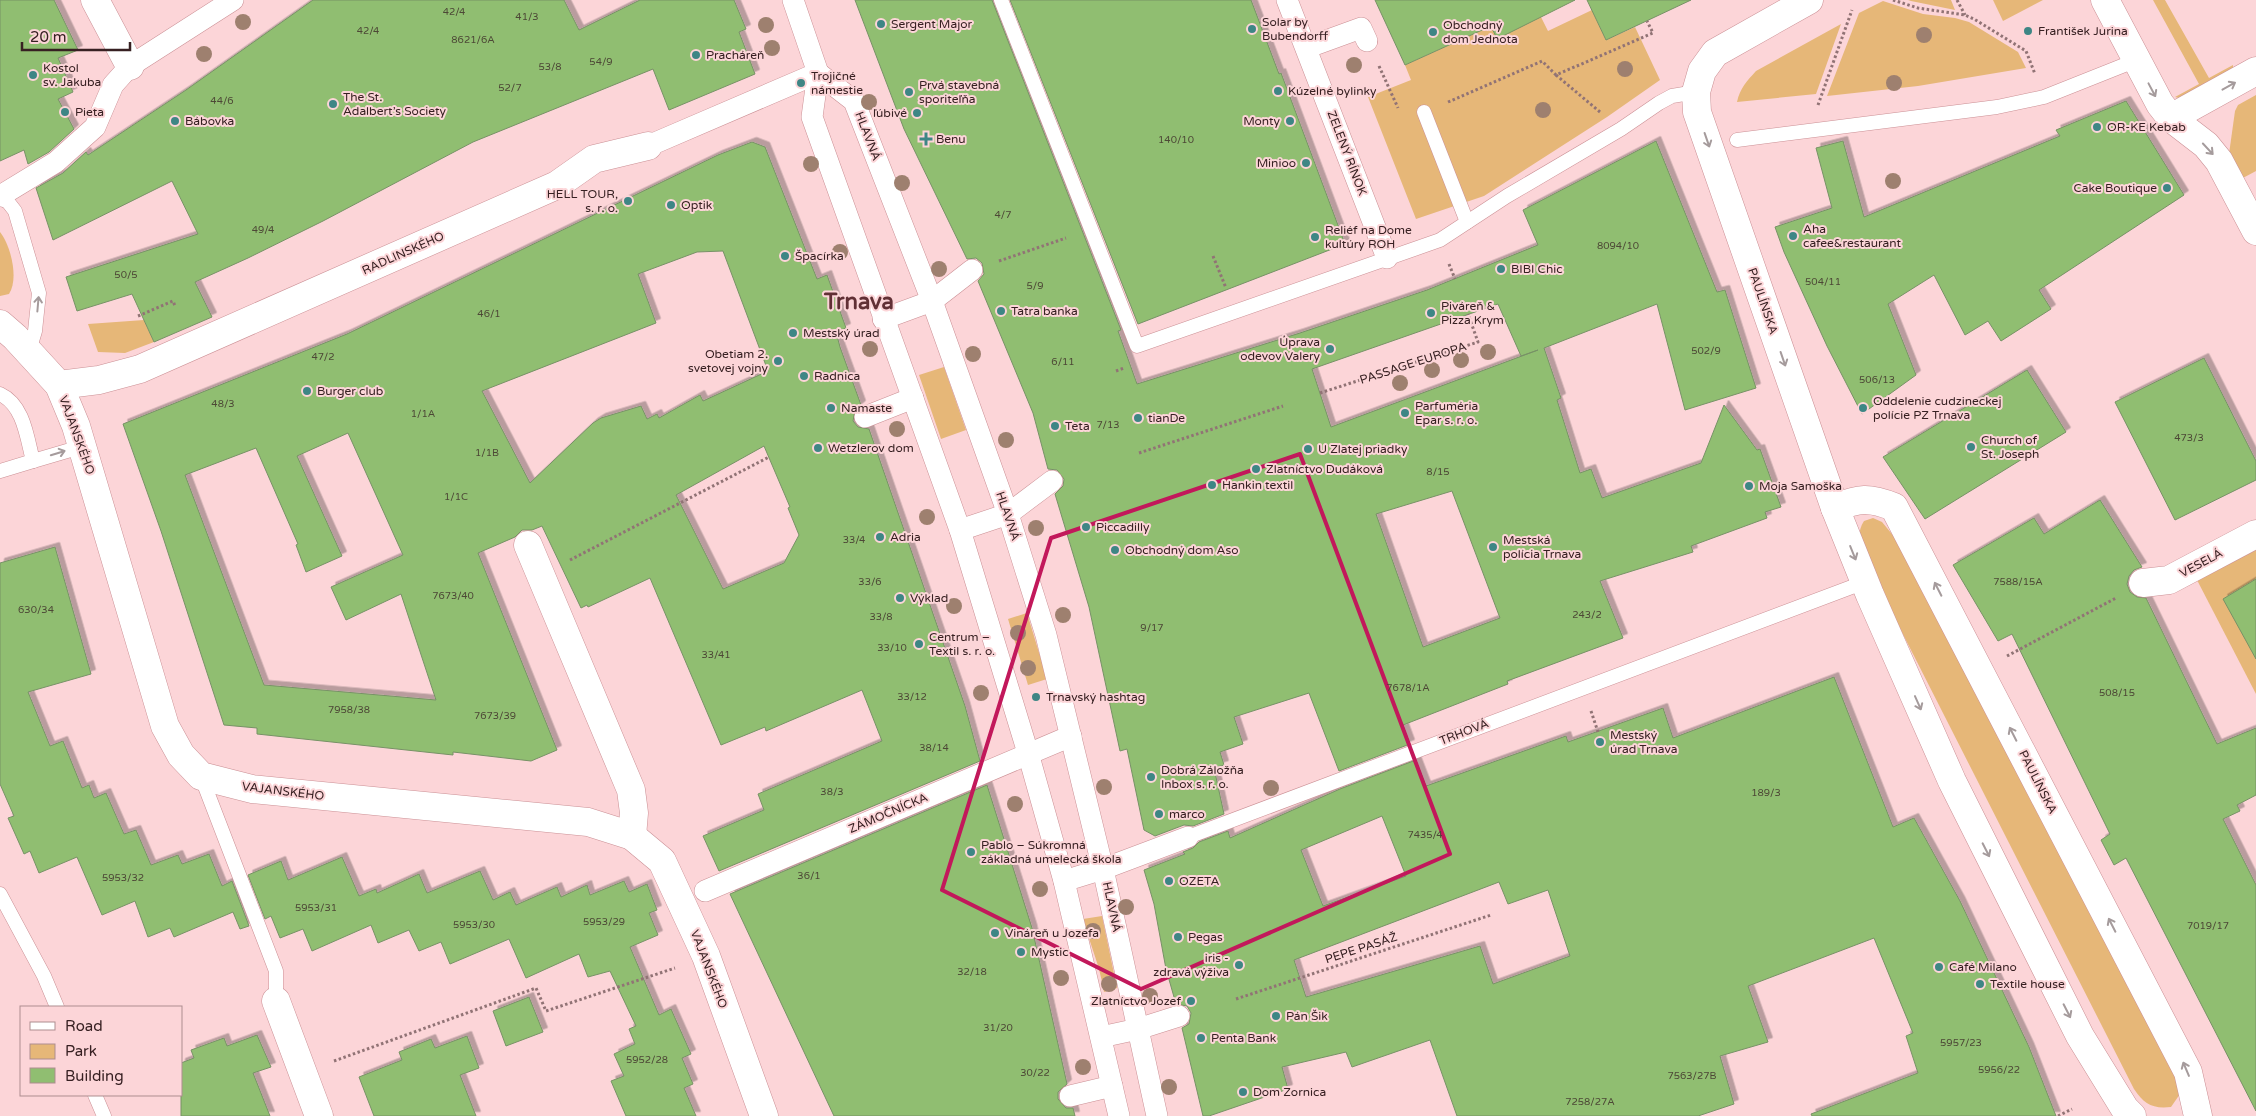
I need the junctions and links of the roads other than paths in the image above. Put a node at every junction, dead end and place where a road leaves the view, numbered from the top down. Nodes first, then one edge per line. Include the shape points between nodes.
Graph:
1 (95, 0) edge
2 (232, 0) edge
3 (793, 0) edge
4 (1002, 0) edge
5 (1287, 0) edge
6 (1809, 0) edge
7 (2105, 0) edge
8 (1367, 41) road end
9 (1306, 48) junction
10 (2137, 60) junction
11 (130, 66) junction
12 (2256, 71) edge
13 (818, 73) junction
14 (1696, 92) junction
15 (1424, 112) road end
16 (2171, 118) junction
17 (1737, 140) dead end
18 (648, 146) joint
19 (0, 197) edge
20 (1467, 222) junction
21 (2256, 231) edge
22 (1387, 258) junction
23 (972, 270) road end
24 (932, 301) junction
25 (884, 318) junction
26 (0, 324) edge
27 (29, 351) junction
28 (59, 385) junction
29 (0, 394) edge
30 (913, 398) junction
31 (865, 417) dead end
32 (84, 446) junction
33 (33, 461) junction
34 (0, 471) edge
35 (1052, 481) dead end
36 (1835, 508) junction
37 (1008, 514) junction
38 (960, 530) junction
39 (2256, 534) edge
40 (528, 545) dead end
41 (1865, 582) junction
42 (2143, 584) road end
43 (1071, 736) junction
44 (1028, 753) junction
45 (201, 776) junction
46 (632, 836) junction
47 (1188, 837) joint
48 (1103, 869) junction
49 (1064, 881) junction
50 (705, 891) dead end
51 (0, 894) edge
52 (276, 1002) joint
53 (57, 1006) edge
54 (1179, 1016) dead end
55 (1138, 1029) junction
56 (1101, 1037) junction
57 (1112, 1086) junction
58 (95, 1096) edge
59 (1070, 1096) dead end
60 (104, 1116) edge
61 (319, 1116) edge
62 (764, 1116) edge
63 (1118, 1116) edge
64 (1157, 1116) edge
65 (2132, 1116) edge
66 (2198, 1116) edge

1 - 11 street
2 - 11 street
3 - 13 street
4 - 22 lane via 1137,346
5 - 9 street, ZELENÝ RÍNOK
6 - 14 street via 1715,53 1702,71
7 - 10 street
8 - 9 street via 1361,28
9 - 22 street, ZELENÝ RÍNOK
10 -> 16 street
10 - 17 lane via 2044,97 1997,107
11 - 19 street via 113,85 95,127 56,162
16 -> 12 street
13 - 18 street, RADLINSKÉHO
13 - 24 street, HLAVNÁ via 854,101
13 - 25 street via 812,117
14 - 20 lane via 1672,96
14 -> 36 street, PAULÍNSKA via 1698,112
15 - 20 lane
16 -> 21 street via 2206,145 2219,161
18 - 28 street, RADLINSKÉHO via 594,159 557,184 140,369 99,380
27 -> 19 lane via 36,331 39,293 15,211
20 - 22 lane via 1440,240
23 - 24 street
24 - 25 street
24 - 37 street, HLAVNÁ
25 - 30 street
26 - 27 street
27 - 28 street
28 - 32 street, VAJANSKÉHO
29 - 33 lane via 10,399 20,414
30 - 31 street
30 - 38 street
33 -> 32 lane
32 - 45 street, VAJANSKÉHO via 165,726 181,755
33 - 34 lane
35 - 37 street
36 -> 41 street, PAULÍNSKA
66 -> 36 street, PAULÍNSKA via 2188,1072 1894,507 1878,501 1855,500
37 - 38 street
37 - 43 street, HLAVNÁ via 1046,635
38 - 44 street
39 - 42 street, VESELÁ via 2169,580
40 - 46 street via 631,790
41 - 47 lane, TRHOVÁ
41 -> 65 street, PAULÍNSKA via 1961,798 2080,1036
43 - 44 street, ZÁMOČNÍCKA
43 - 48 street, HLAVNÁ
44 - 49 street
44 - 50 street, ZÁMOČNÍCKA
45 - 46 street, VAJANSKÉHO via 252,789 588,822
45 - 52 lane via 276,971
46 - 62 street, VAJANSKÉHO via 662,861 681,900 706,956
47 - 48 street, TRHOVÁ
48 - 49 street, TRHOVÁ
48 - 55 street, HLAVNÁ
49 - 56 street
51 - 53 lane
52 - 61 street
54 - 55 street
55 - 56 street
55 - 64 street, HLAVNÁ
56 - 57 street
57 - 59 street
57 - 63 street
58 - 60 lane

